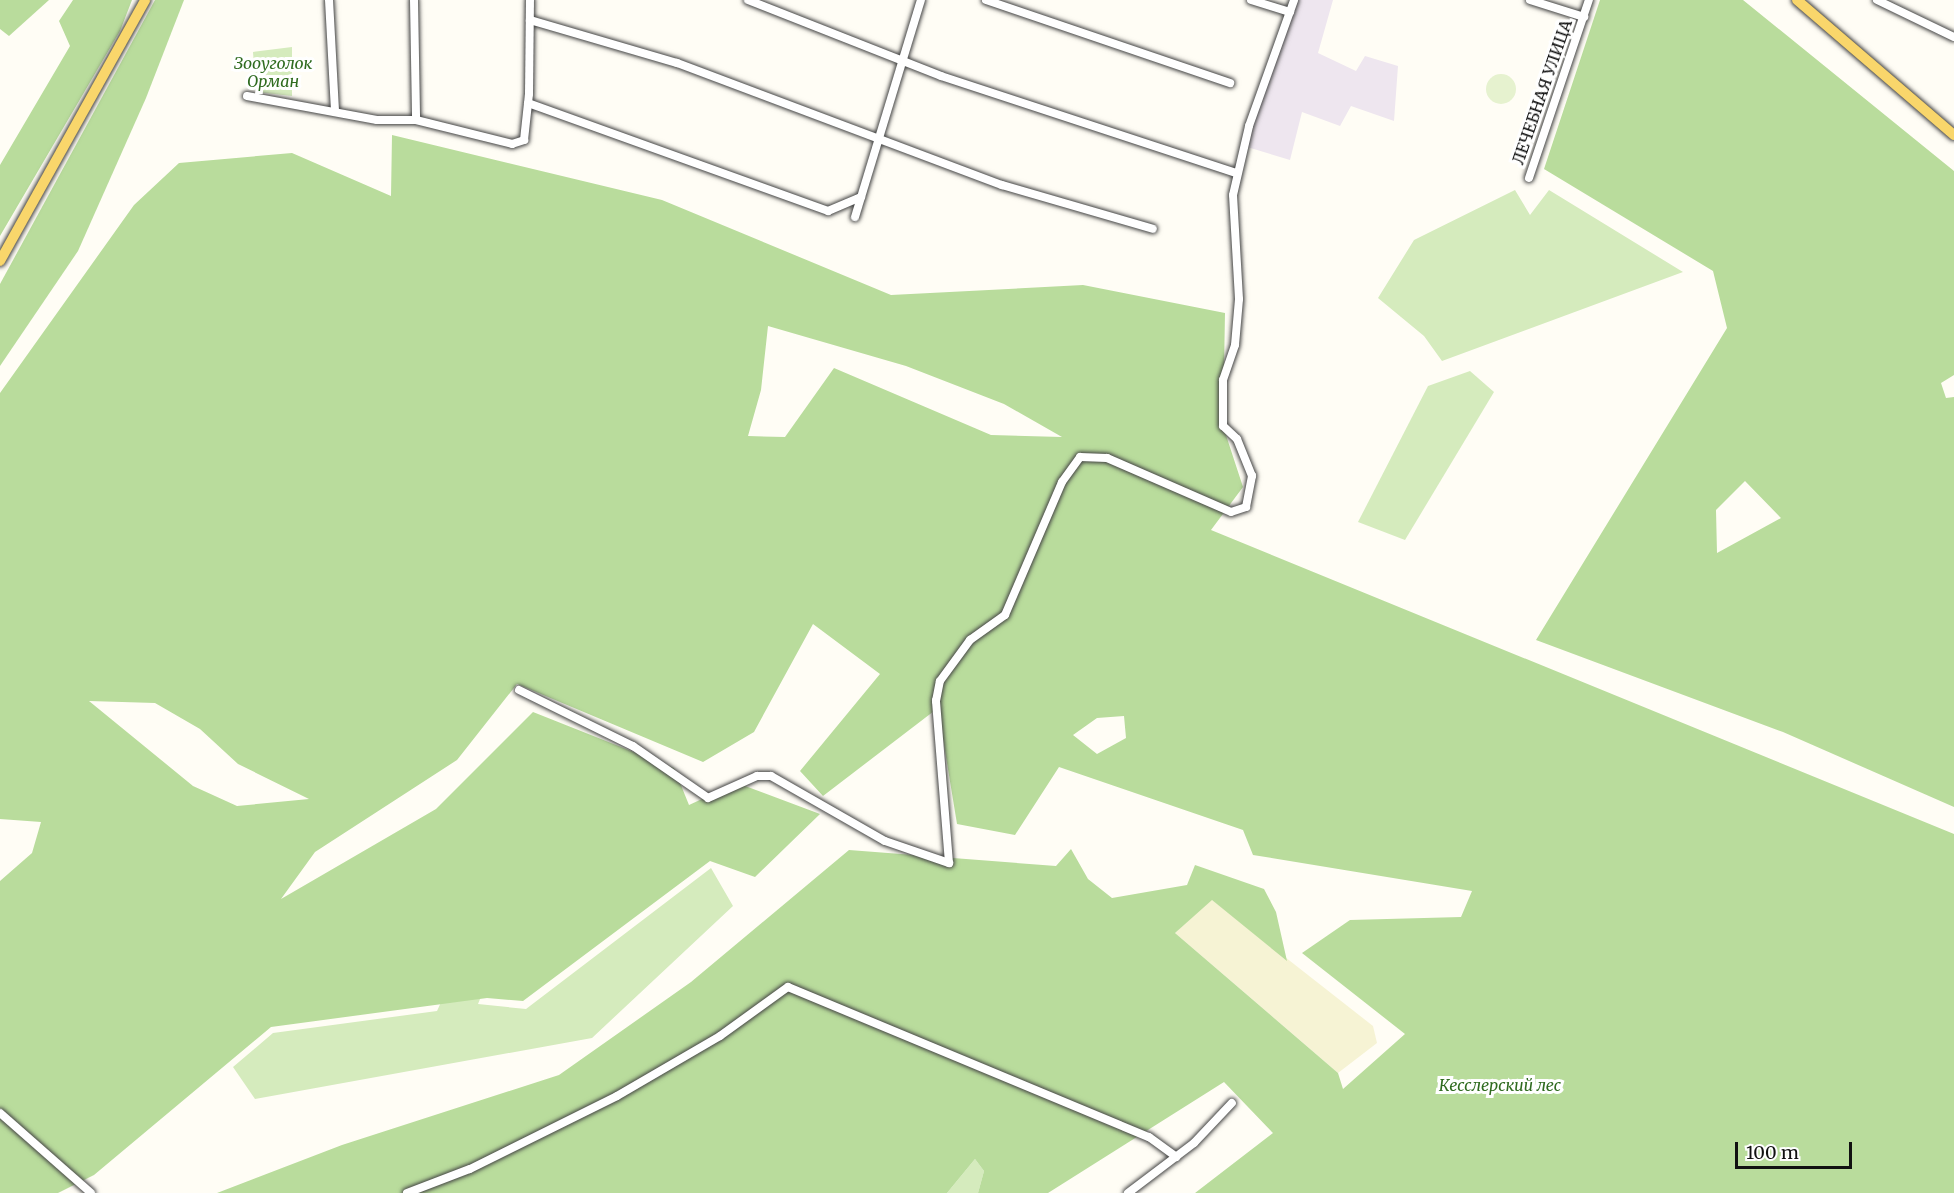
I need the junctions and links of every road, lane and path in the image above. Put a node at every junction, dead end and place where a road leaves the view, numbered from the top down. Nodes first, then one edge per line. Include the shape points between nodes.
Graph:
1 (146, 0) edge
2 (329, 0) edge
3 (414, 0) edge
4 (530, 0) edge
5 (748, 0) edge
6 (921, 0) edge
7 (986, 0) edge
8 (1251, 0) edge
9 (1293, 0) edge
10 (1530, 0) edge
11 (1589, 0) edge
12 (1797, 0) edge
13 (1877, 0) edge
14 (1290, 12) junction
15 (1584, 17) junction
16 (530, 21) junction
17 (1954, 37) edge
18 (902, 59) junction
19 (1230, 83) dead end
20 (247, 96) dead end
21 (528, 103) junction
22 (335, 111) junction
23 (416, 120) junction
24 (879, 135) junction
25 (1954, 135) edge
26 (1236, 173) junction
27 (1529, 178) dead end
28 (861, 197) junction
29 (855, 217) dead end
30 (1153, 229) dead end
31 (0, 261) edge
32 (519, 690) dead end
33 (1232, 1103) dead end
34 (0, 1113) edge
35 (1177, 1157) junction
36 (91, 1193) edge
37 (407, 1193) edge
38 (1128, 1193) edge

1 - 31 main road
2 - 22 street
3 - 23 street
4 - 16 street
5 - 18 street
6 - 18 street
7 - 19 street
8 - 14 street
9 - 14 street
10 - 15 street, ЛЕЧЕБНАЯ УЛИЦА
11 - 15 street, ЛЕЧЕБНАЯ УЛИЦА
12 - 25 main road
13 - 17 street
14 - 26 street
15 - 27 street, ЛЕЧЕБНАЯ УЛИЦА
16 - 21 street
16 - 24 street via 676,63
18 - 24 street
18 - 26 street
20 - 22 street
21 - 23 street via 524,140 512,144
21 - 28 street via 828,211
22 - 23 street via 377,120
24 - 28 street
24 - 30 street via 1002,185
26 - 32 street via 1239,298 1235,345 1223,380 1223,426 1237,439 1252,476 1246,507 1231,512 1107,458 1080,457 1062,482 1005,615 970,640 940,681 936,701 949,863 885,841 771,776 757,776 708,798 633,746
28 - 29 street
33 - 35 street
34 - 36 street
35 - 37 street via 1149,1137 788,987 720,1036 617,1096 470,1169
35 - 38 street

